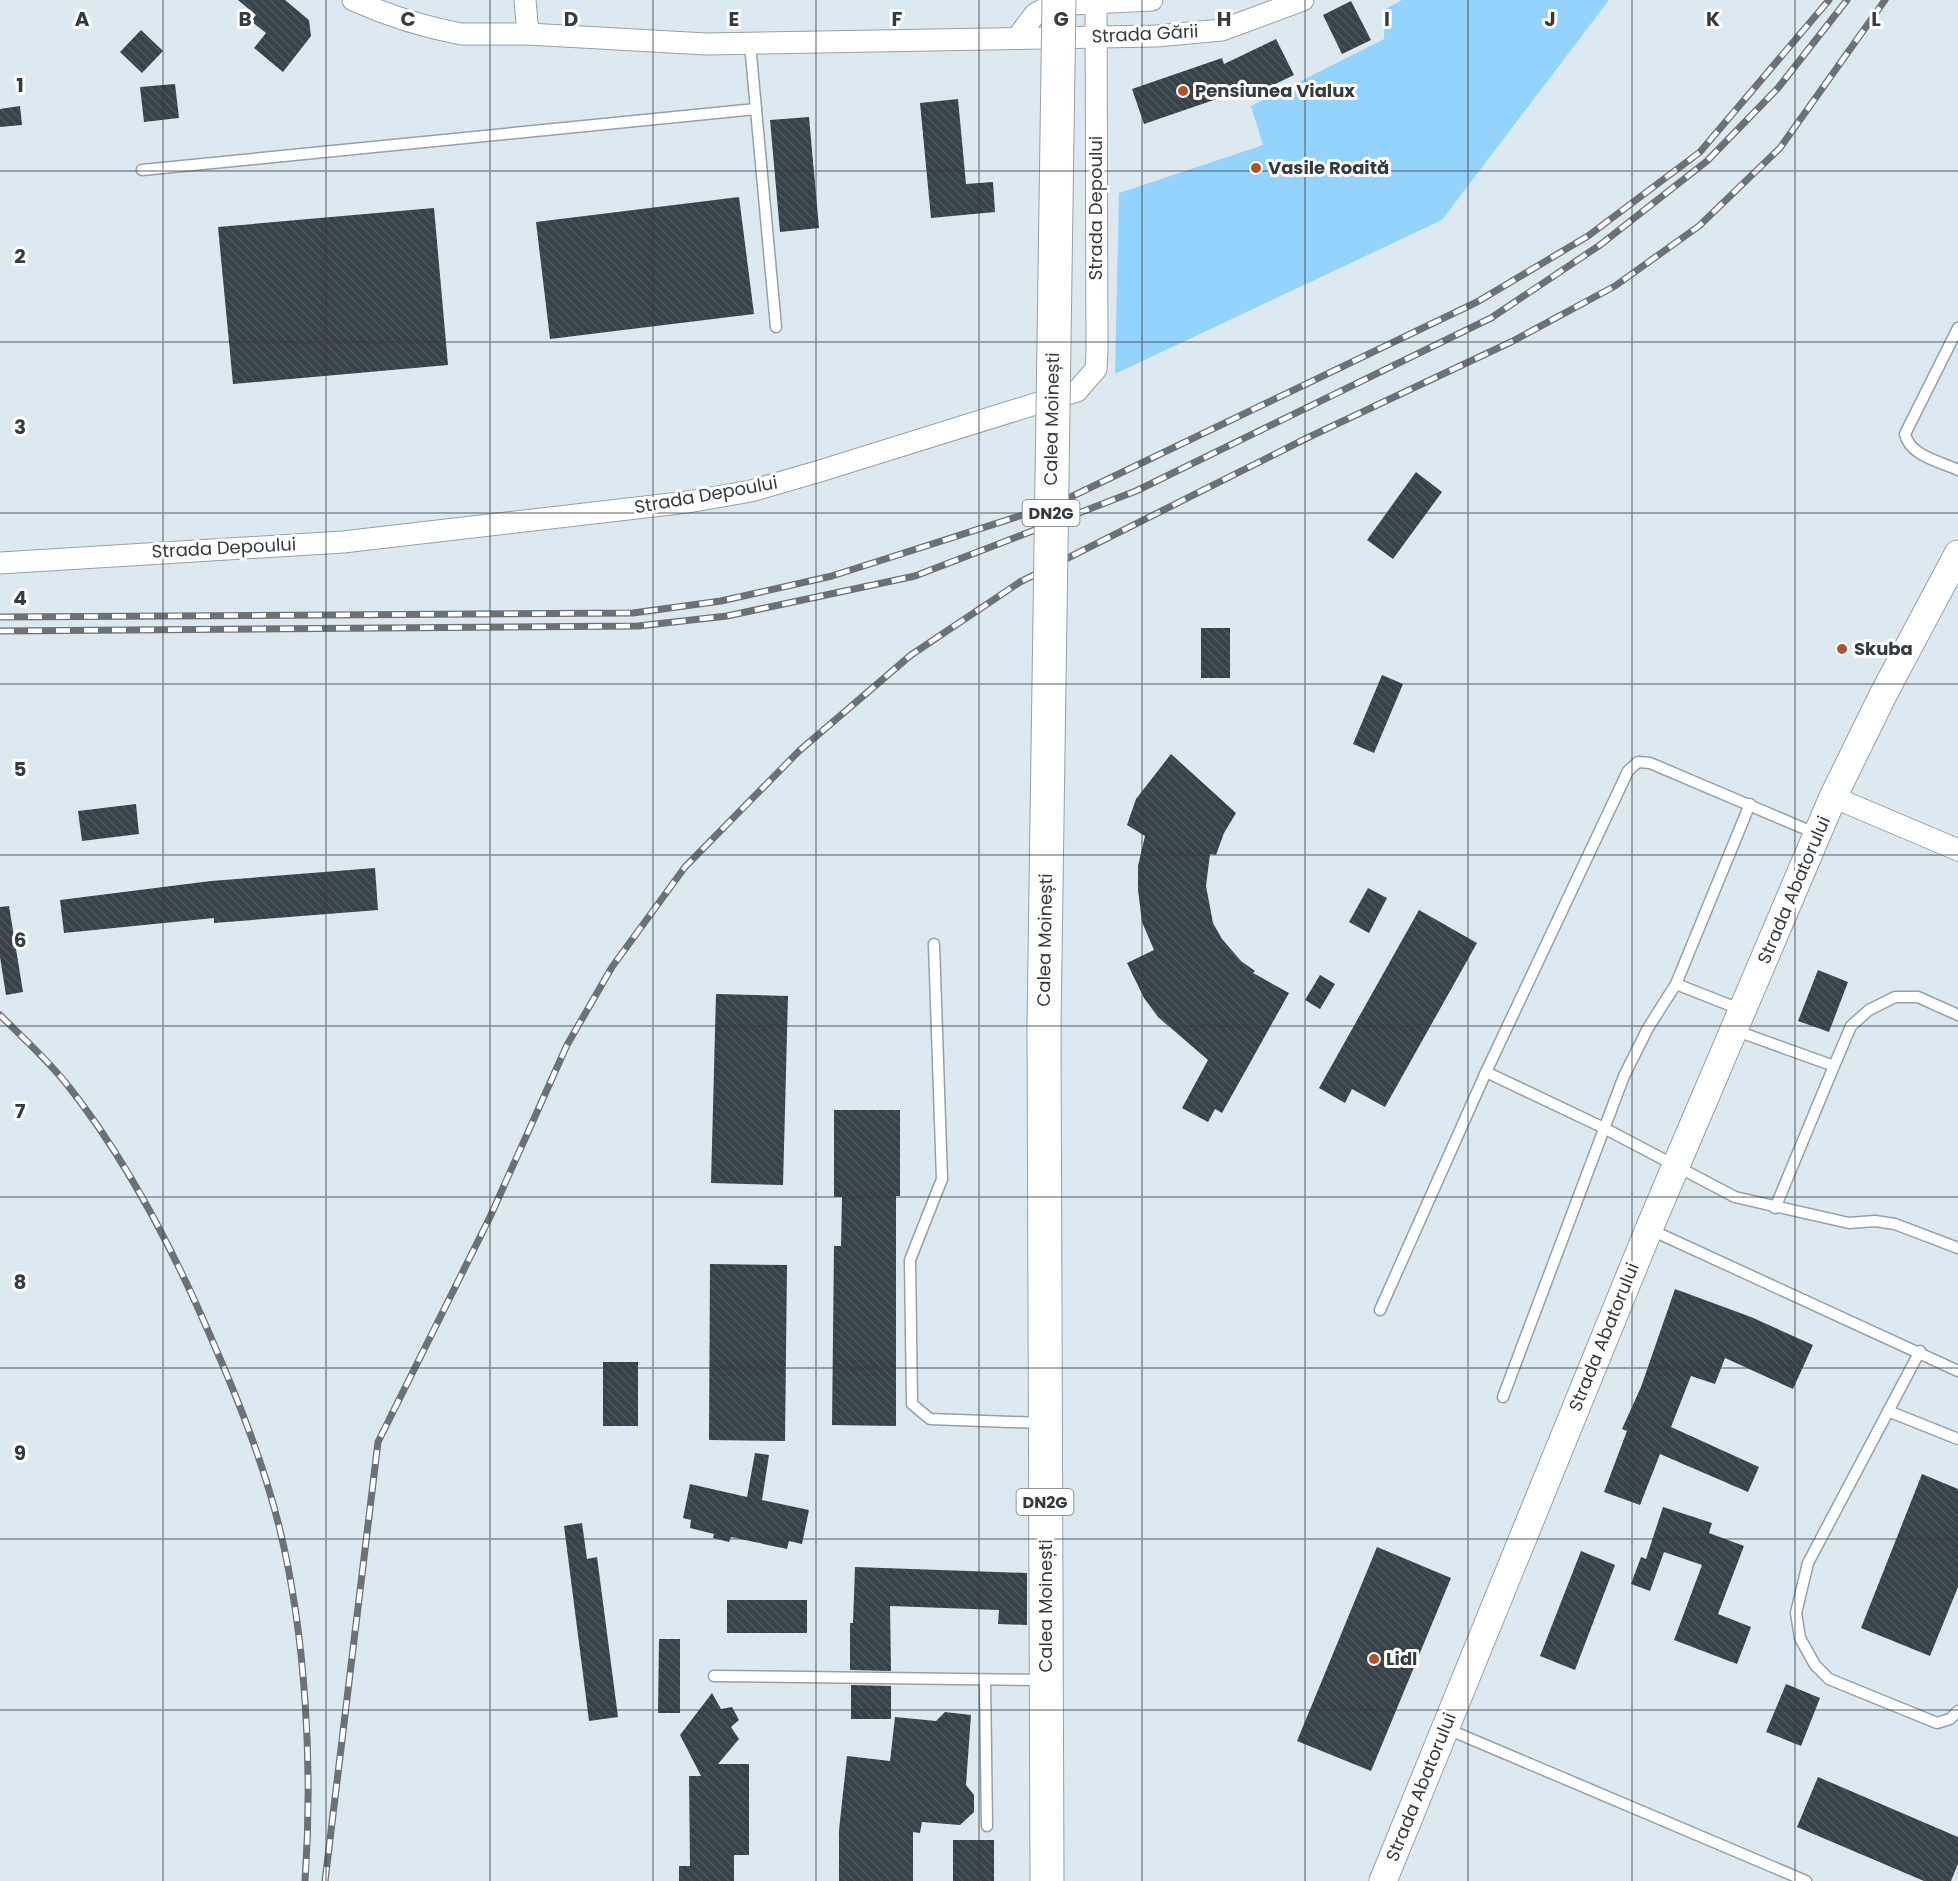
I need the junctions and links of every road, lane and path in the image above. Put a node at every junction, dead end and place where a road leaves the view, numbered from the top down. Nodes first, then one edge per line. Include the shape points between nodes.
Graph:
1 (353, 0) edge
2 (525, 0) edge
3 (1059, 0) edge
4 (1152, 0) edge
5 (1303, 0) edge
6 (1096, 2) edge
7 (528, 34) junction
8 (1095, 37) junction
9 (1010, 38) junction
10 (750, 44) junction
11 (756, 109) junction
12 (142, 170) dead end
13 (776, 327) dead end
14 (1958, 328) edge
15 (1958, 470) edge
16 (1958, 554) edge
17 (0, 563) edge
18 (1833, 797) junction
19 (1749, 804) junction
20 (1818, 834) junction
21 (1958, 850) edge
22 (934, 944) dead end
23 (1676, 984) junction
24 (1958, 1015) edge
25 (1738, 1020) junction
26 (1834, 1066) junction
27 (1486, 1072) junction
28 (1602, 1127) junction
29 (1676, 1167) junction
30 (1775, 1208) junction
31 (1649, 1229) junction
32 (1958, 1248) edge
33 (1380, 1310) dead end
34 (1920, 1351) junction
35 (1958, 1371) edge
36 (1503, 1397) dead end
37 (1888, 1411) junction
38 (1045, 1423) junction
39 (1958, 1439) edge
40 (714, 1676) dead end
41 (985, 1680) junction
42 (1046, 1680) junction
43 (1958, 1711) edge
44 (1445, 1728) junction
45 (987, 1826) dead end
46 (1047, 1881) edge
47 (1383, 1881) edge
48 (1806, 1881) edge

1 - 7 street via 428,28 461,33
2 - 7 street
3 - 38 main road, Calea Moinești / DN2G, bridge via 1044,1025
4 - 6 street, Strada Gării
5 - 8 street, Strada Gării via 1222,30
6 - 8 street, Strada Depoului
6 - 9 street, Strada Gării via 1052,5 1035,14
7 - 10 street
8 - 9 street, Strada Gării
8 - 17 street, Strada Depoului via 1097,351 1096,369 1077,391 751,491 688,502 343,542
9 - 10 street
10 - 11 lane
11 - 12 lane
11 - 13 lane
14 - 15 lane via 1905,434 1907,444 1915,451
16 - 18 street, Strada Abatorului
18 - 20 street, Strada Abatorului
18 - 21 street
19 - 20 lane
19 - 23 lane
19 - 27 lane via 1650,763 1638,762 1628,771
20 - 25 street, Strada Abatorului
22 - 38 lane via 942,1179 910,1260 912,1404 930,1419
23 - 25 lane
23 - 28 lane via 1648,1028
24 - 26 lane via 1918,998 1895,998 1869,1010 1851,1026
25 - 26 lane
25 - 29 street, Strada Abatorului
26 - 30 lane
27 - 28 lane
27 - 33 lane
28 - 29 lane
28 - 36 lane
29 - 30 lane via 1735,1197
29 - 31 street, Strada Abatorului
30 - 32 lane via 1849,1223 1895,1224
31 - 34 lane
31 - 44 street, Strada Abatorului
34 - 35 lane
34 - 37 lane
37 - 39 lane
37 - 43 lane via 1808,1563 1796,1613 1800,1638 1815,1665 1829,1679 1937,1723
38 - 42 main road, Calea Moinești / DN2G
40 - 41 lane
41 - 42 lane
41 - 45 lane
42 - 46 main road, Calea Moinești / DN2G
44 - 47 street, Strada Abatorului
44 - 48 lane

